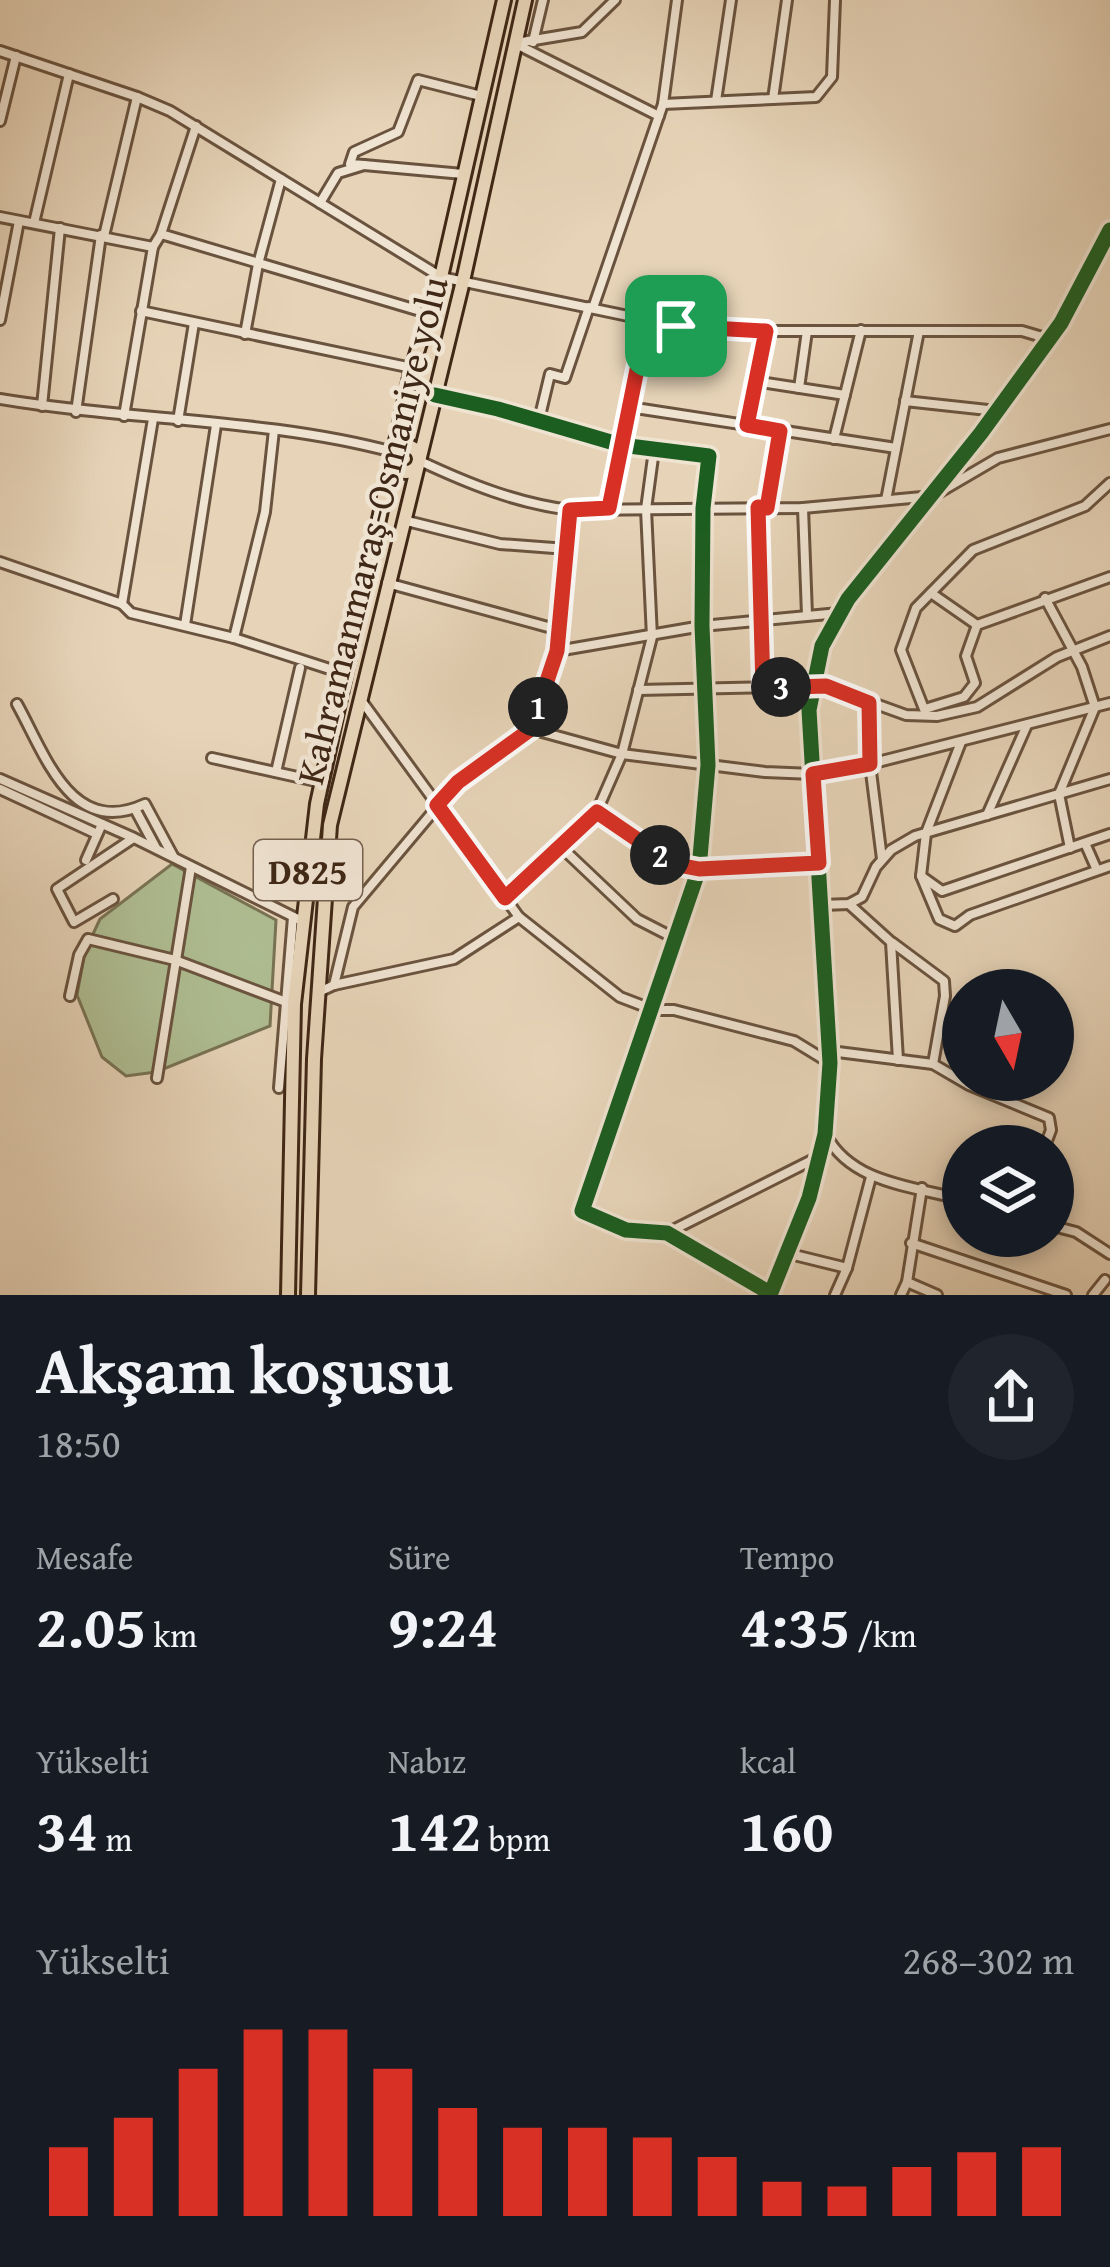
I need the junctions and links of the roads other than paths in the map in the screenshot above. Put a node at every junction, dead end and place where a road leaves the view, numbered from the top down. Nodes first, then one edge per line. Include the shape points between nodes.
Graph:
1 (504, 0) edge
2 (525, 0) edge
3 (543, 0) edge
4 (615, 0) edge
5 (676, 0) edge
6 (731, 0) edge
7 (787, 0) edge
8 (835, 0) edge
9 (533, 42) junction
10 (514, 43) junction
11 (0, 51) edge
12 (16, 56) junction
13 (69, 74) junction
14 (482, 96) junction
15 (137, 97) junction
16 (773, 99) junction
17 (716, 101) junction
18 (663, 104) junction
19 (659, 116) junction
20 (0, 121) edge
21 (196, 126) junction
22 (364, 165) junction
23 (463, 174) junction
24 (281, 179) junction
25 (320, 203) junction
26 (0, 217) edge
27 (19, 221) junction
28 (34, 223) junction
29 (60, 228) junction
30 (1110, 230) edge
31 (161, 234) junction
32 (103, 236) junction
33 (152, 247) junction
34 (258, 264) junction
35 (441, 277) junction
36 (463, 281) junction
37 (591, 308) junction
38 (417, 310) dead end
39 (141, 311) junction
40 (0, 320) edge
41 (647, 320) junction
42 (194, 322) junction
43 (861, 330) junction
44 (766, 331) junction
45 (807, 331) junction
46 (919, 331) junction
47 (245, 334) junction
48 (1049, 339) junction
49 (412, 368) junction
50 (754, 381) junction
51 (799, 388) junction
52 (435, 395) junction
53 (845, 395) junction
54 (0, 399) edge
55 (905, 401) junction
56 (42, 406) junction
57 (629, 407) junction
58 (997, 411) junction
59 (76, 412) junction
60 (124, 416) junction
61 (153, 419) junction
62 (539, 420) junction
63 (178, 421) junction
64 (216, 425) junction
65 (747, 425) junction
66 (274, 430) junction
67 (780, 431) junction
68 (1109, 431) edge
69 (834, 439) junction
70 (621, 445) junction
71 (896, 448) junction
72 (654, 450) junction
73 (393, 455) junction
74 (419, 464) junction
75 (1110, 483) edge
76 (933, 496) junction
77 (885, 500) junction
78 (762, 507) junction
79 (609, 508) junction
80 (703, 508) junction
81 (803, 508) junction
82 (646, 509) junction
83 (570, 510) junction
84 (404, 520) junction
85 (567, 549) junction
86 (0, 562) edge
87 (1110, 577) edge
88 (388, 583) junction
89 (931, 592) junction
90 (1045, 598) junction
91 (122, 604) junction
92 (840, 613) junction
93 (807, 615) junction
94 (761, 618) junction
95 (977, 625) junction
96 (185, 626) junction
97 (702, 626) junction
98 (559, 630) junction
99 (1110, 636) edge
100 (234, 638) junction
101 (652, 638) junction
102 (557, 651) junction
103 (1070, 651) junction
104 (300, 668) dead end
105 (346, 675) junction
106 (814, 685) junction
107 (763, 688) junction
108 (704, 689) junction
109 (638, 691) junction
110 (360, 698) junction
111 (869, 703) junction
112 (1110, 703) edge
113 (16, 704) dead end
114 (1095, 707) junction
115 (924, 710) junction
116 (905, 715) junction
117 (1028, 724) junction
118 (531, 729) junction
119 (961, 741) junction
120 (622, 754) junction
121 (212, 758) dead end
122 (870, 764) junction
123 (708, 765) junction
124 (276, 772) junction
125 (813, 774) junction
126 (1110, 778) edge
127 (0, 779) edge
128 (322, 782) junction
129 (0, 789) edge
130 (1059, 794) junction
131 (437, 805) junction
132 (135, 809) junction
133 (597, 812) junction
134 (987, 815) junction
135 (102, 824) junction
136 (926, 833) junction
137 (97, 834) junction
138 (1110, 834) edge
139 (134, 838) junction
140 (1085, 843) junction
141 (560, 846) junction
142 (1070, 848) junction
143 (156, 850) junction
144 (174, 858) junction
145 (86, 860) dead end
146 (882, 860) junction
147 (819, 863) junction
148 (191, 866) junction
149 (1110, 866) edge
150 (1096, 868) junction
151 (699, 869) junction
152 (921, 876) junction
153 (505, 898) junction
154 (113, 899) dead end
155 (849, 904) junction
156 (822, 905) junction
157 (519, 917) junction
158 (297, 919) junction
159 (676, 939) junction
160 (891, 942) junction
161 (175, 959) junction
162 (334, 985) junction
163 (319, 992) junction
164 (70, 996) dead end
165 (286, 1003) junction
166 (654, 1010) junction
167 (830, 1051) junction
168 (898, 1060) junction
169 (830, 1063) junction
170 (933, 1064) junction
171 (157, 1078) dead end
172 (279, 1088) dead end
173 (1050, 1125) edge
174 (825, 1134) junction
175 (820, 1156) junction
176 (871, 1177) junction
177 (922, 1189) junction
178 (942, 1194) edge
179 (1074, 1231) edge
180 (667, 1232) junction
181 (911, 1243) junction
182 (786, 1253) junction
183 (1110, 1254) edge
184 (847, 1268) junction
185 (1105, 1280) dead end
186 (907, 1282) junction
187 (770, 1294) edge
188 (288, 1295) edge
189 (308, 1295) edge
190 (835, 1295) edge
191 (901, 1295) edge
192 (937, 1295) edge
193 (1066, 1295) edge
194 (1093, 1295) edge

1 - 14 highway, Kahramanmaraş-Osmaniye yolu / D825
2 - 10 highway, Kahramanmaraş-Osmaniye yolu / D825
3 - 9 street
4 - 9 street via 582,32
5 - 18 street
6 - 17 street
7 - 16 street
8 - 16 street via 832,77 816,97
9 - 10 street
10 - 19 street
10 - 36 highway, Kahramanmaraş-Osmaniye yolu / D825
11 - 12 street
12 - 13 street
12 - 20 street
13 - 15 street
13 - 28 street
14 - 22 street via 418,80 398,132 354,152 350,164
14 - 23 highway, Kahramanmaraş-Osmaniye yolu / D825
15 - 21 street
15 - 32 street
16 - 17 street
17 - 18 street
18 - 19 street
19 - 37 street
21 - 24 street
21 - 31 street
22 - 23 street
22 - 25 street via 338,172
23 - 35 highway, Kahramanmaraş-Osmaniye yolu / D825
24 - 25 street
24 - 34 street
25 - 35 street
26 - 27 street
27 - 28 street
27 - 40 street
28 - 29 street
29 - 32 street
29 - 56 street
30 - 48 street
31 - 33 street
31 - 34 street
32 - 33 street
32 - 59 street
33 - 39 street
34 - 38 street
34 - 47 street
35 - 36 street
35 - 49 highway, Kahramanmaraş-Osmaniye yolu / D825
36 - 37 street
36 - 52 highway, Kahramanmaraş-Osmaniye yolu / D825
37 - 41 street
37 - 62 street via 565,378 550,374
39 - 42 street
39 - 60 street
41 - 44 street
41 - 57 street
42 - 47 street
42 - 63 street
43 - 45 street
43 - 46 street
43 - 53 street
44 - 45 street
44 - 50 street
45 - 51 street
46 - 48 street via 1022,331
46 - 55 street
47 - 49 street
48 - 58 street
49 - 73 highway, Kahramanmaraş-Osmaniye yolu / D825
50 - 51 street
50 - 65 street
51 - 53 street
52 - 62 street
52 - 74 highway, Kahramanmaraş-Osmaniye yolu / D825
53 - 69 street
54 - 56 street
55 - 58 street
55 - 71 street
56 - 59 street
57 - 65 street
57 - 70 street
58 - 76 street
59 - 60 street
60 - 61 street
61 - 63 street
61 - 91 street
62 - 70 street
63 - 64 street
64 - 66 street
64 - 96 street
65 - 67 street
66 - 73 street via 329,435
66 - 100 street via 265,512
67 - 69 street
67 - 78 street
68 - 76 street via 998,458
69 - 71 street
70 - 72 street
70 - 79 street
71 - 77 street
72 - 80 street via 709,456
72 - 82 street
73 - 74 highway via 412,447
73 - 105 highway, Kahramanmaraş-Osmaniye yolu / D825
74 - 83 street via 496,494
74 - 84 highway, Kahramanmaraş-Osmaniye yolu / D825
75 - 89 street via 1085,506 973,550
76 - 77 street
76 - 92 street
77 - 81 street
78 - 80 street
78 - 81 street
78 - 94 street
79 - 82 street
79 - 83 street
80 - 82 street
80 - 97 street
81 - 93 street
82 - 101 street
83 - 85 street
84 - 85 street via 500,544
84 - 88 highway, Kahramanmaraş-Osmaniye yolu / D825
85 - 98 street
86 - 91 street
87 - 90 street
88 - 98 street
88 - 110 highway, Kahramanmaraş-Osmaniye yolu / D825
89 - 95 street
89 - 115 street via 916,608 902,650
90 - 95 street
90 - 103 street
91 - 96 street
92 - 93 street
92 - 106 street via 821,646
93 - 94 street
94 - 97 street
94 - 107 street
95 - 115 street via 965,656 975,683 964,698
96 - 100 street
97 - 101 street
97 - 108 street
98 - 102 street
99 - 103 street
100 - 105 street
101 - 102 street
101 - 109 street
102 - 118 street
103 - 114 street
103 - 116 street via 976,707
104 - 124 street
105 - 128 highway, Kahramanmaraş-Osmaniye yolu / D825
106 - 107 street
106 - 111 street
106 - 125 street
107 - 108 street
108 - 109 street
108 - 123 street
109 - 120 street
110 - 131 street
110 - 163 highway, Kahramanmaraş-Osmaniye yolu / D825 via 330,825
111 - 116 street
111 - 122 street
112 - 114 street
113 - 132 street via 69,796 122,815
114 - 117 street
114 - 130 street
115 - 116 street
117 - 119 street
117 - 134 street
118 - 120 street
118 - 131 street
119 - 122 street
119 - 136 street
120 - 123 street
120 - 133 street
121 - 124 street
122 - 125 street
122 - 146 street
123 - 125 street
123 - 151 street
124 - 128 street
125 - 147 street
126 - 130 street
127 - 135 street
128 - 158 highway, Kahramanmaraş-Osmaniye yolu / D825
129 - 137 street
130 - 134 street
130 - 142 street
131 - 153 street
131 - 162 street via 353,907
132 - 143 street
132 - 144 street via 145,804
133 - 141 street
133 - 151 street via 673,864
134 - 136 street
135 - 137 street
135 - 139 street
136 - 146 street
136 - 152 street
137 - 145 street
138 - 140 street
139 - 143 street
139 - 154 street via 57,889 74,922
140 - 142 street
140 - 150 street
141 - 153 street
141 - 159 street via 637,919
142 - 152 street via 942,891
143 - 144 street
144 - 148 street
146 - 155 street via 862,897
147 - 151 street
147 - 156 street
148 - 158 street
148 - 161 street
149 - 150 street
150 - 152 street via 955,926 939,919
151 - 159 street
153 - 157 street
155 - 156 street
155 - 160 street
156 - 167 street
157 - 162 street via 454,959
157 - 166 street via 620,997
158 - 165 street
158 - 188 highway, Kahramanmaraş-Osmaniye yolu / D825
159 - 166 street
160 - 168 street
160 - 170 street via 944,981
161 - 164 street via 88,939
161 - 165 street
161 - 171 street
162 - 163 street
163 - 189 highway, Kahramanmaraş-Osmaniye yolu / D825
165 - 172 street
166 - 169 street via 794,1041
166 - 180 street via 582,1211 626,1230
167 - 168 street
167 - 169 street
168 - 170 street
169 - 174 street
170 - 173 street
174 - 175 street
174 - 176 street via 836,1154
175 - 180 street
175 - 182 street
176 - 177 street
176 - 184 street
177 - 178 street
177 - 181 street
179 - 183 street
180 - 187 street
181 - 186 street
181 - 193 street
182 - 184 street
182 - 187 street
184 - 190 street
185 - 194 street
186 - 191 street
186 - 192 street

